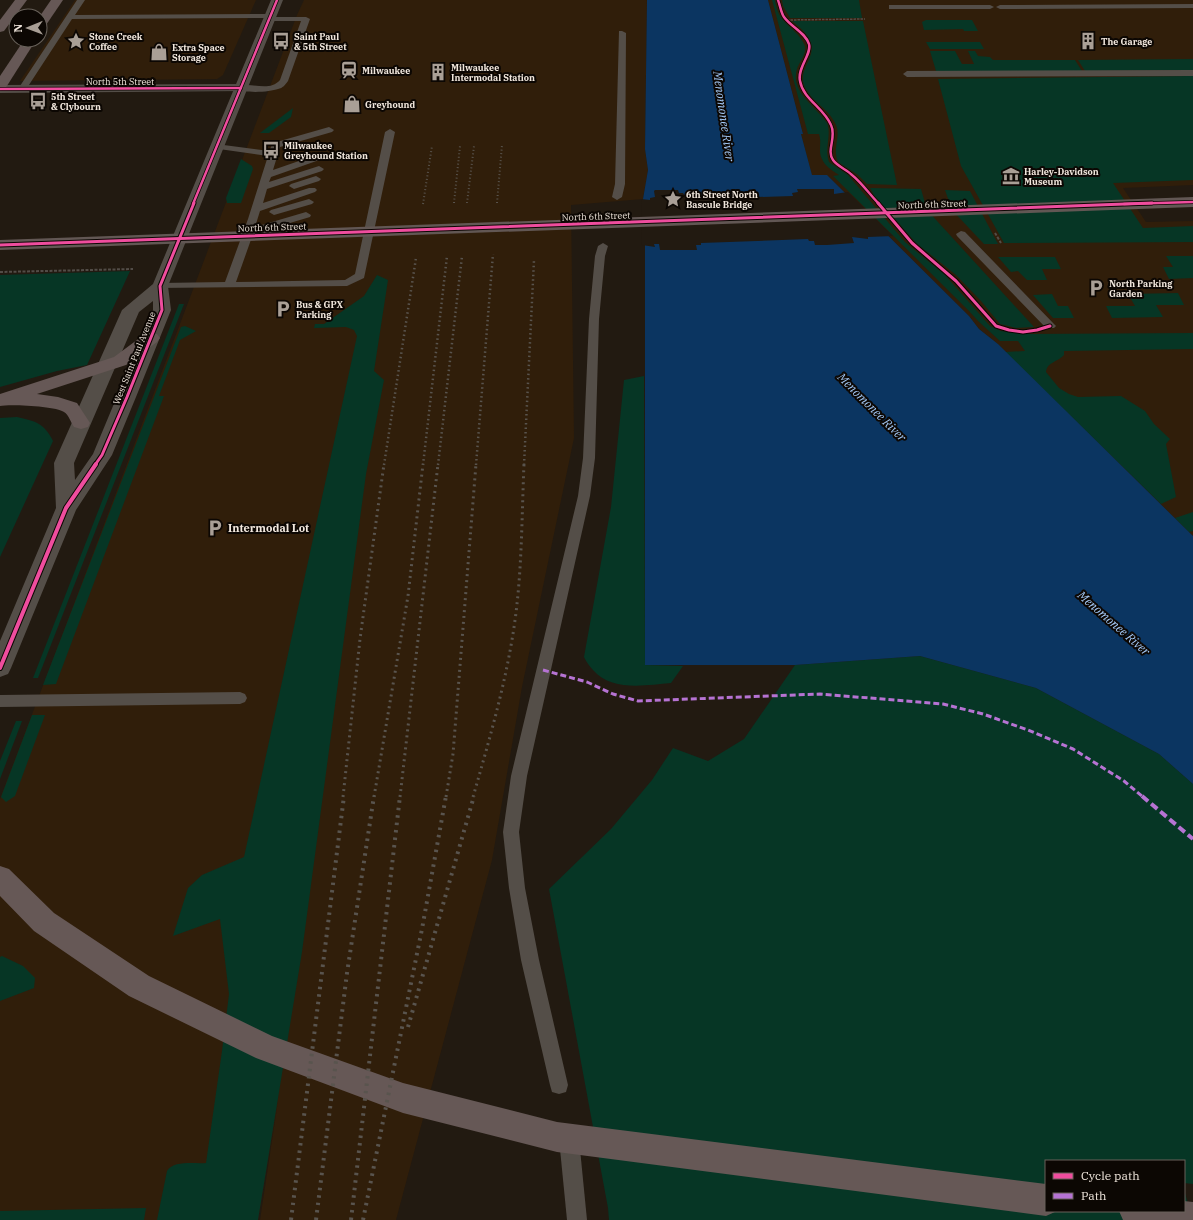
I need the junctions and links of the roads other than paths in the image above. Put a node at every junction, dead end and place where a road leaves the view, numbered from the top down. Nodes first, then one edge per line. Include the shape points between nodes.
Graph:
1 (21, 0) edge
2 (54, 0) edge
3 (57, 0) edge
4 (82, 0) edge
5 (277, 0) edge
6 (1193, 6) edge
7 (892, 7) dead end
8 (990, 7) dead end
9 (1000, 7) dead end
10 (48, 11) edge
11 (48, 13) edge
12 (70, 17) junction
13 (270, 18) junction
14 (0, 28) edge
15 (622, 33) dead end
16 (25, 48) edge
17 (1193, 73) edge
18 (907, 74) dead end
19 (0, 88) edge
20 (241, 88) junction
21 (22, 89) junction
22 (390, 132) dead end
23 (219, 146) junction
24 (322, 156) dead end
25 (272, 159) junction
26 (319, 169) dead end
27 (266, 175) junction
28 (316, 179) dead end
29 (263, 187) junction
30 (312, 190) dead end
31 (617, 197) dead end
32 (260, 198) junction
33 (309, 202) dead end
34 (1193, 202) edge
35 (254, 214) junction
36 (306, 215) dead end
37 (248, 232) junction
38 (961, 234) dead end
39 (0, 245) edge
40 (603, 246) dead end
41 (230, 284) junction
42 (160, 286) junction
43 (1050, 326) dead end
44 (151, 338) junction
45 (106, 366) junction
46 (0, 400) edge
47 (81, 423) junction
48 (66, 508) junction
49 (0, 668) edge
50 (240, 698) dead end
51 (0, 702) edge
52 (0, 878) edge
53 (559, 1085) dead end
54 (570, 1149) dead end
55 (1045, 1200) edge
56 (1142, 1212) edge
57 (1193, 1218) edge
58 (577, 1220) edge

1 - 14 highway
2 - 10 highway
3 - 11 highway
4 - 12 lane
5 - 13 street, West Saint Paul Avenue
6 - 9 lane
7 - 8 lane
12 - 13 lane
12 - 21 lane
13 - 20 street, West Saint Paul Avenue
13 - 20 lane via 306,19 284,81 276,88
15 - 31 lane via 620,184
16 - 19 highway
17 - 18 lane
19 - 21 street, North 5th Street
20 - 21 street, North 5th Street
20 - 23 street, West Saint Paul Avenue
22 - 41 lane via 360,276 347,282
23 - 25 lane
23 - 42 street, West Saint Paul Avenue
24 - 27 lane
25 - 25 lane via 327,138 276,145
25 - 27 lane
26 - 29 lane
27 - 29 lane
28 - 32 lane
29 - 32 lane
30 - 35 lane
32 - 35 lane
33 - 35 lane
34 - 39 main road, North 6th Street
35 - 37 lane
36 - 37 lane
37 - 41 lane
38 - 43 lane
40 - 53 lane via 594,318 589,458 584,496 519,776 512,832 517,888 530,960
41 - 42 lane
42 - 44 street, West Saint Paul Avenue via 162,310
42 - 45 street, West Saint Paul Avenue via 131,310
44 - 45 highway via 130,355
44 - 48 street, West Saint Paul Avenue via 102,455
45 - 46 highway
45 - 47 street, West Saint Paul Avenue
46 - 47 highway via 26,400 64,405 71,408
47 - 48 street, West Saint Paul Avenue via 64,463
48 - 49 street, West Saint Paul Avenue
50 - 51 lane
52 - 55 highway via 44,922 140,986 266,1048 403,1098 557,1138
54 - 58 lane
56 - 57 highway

